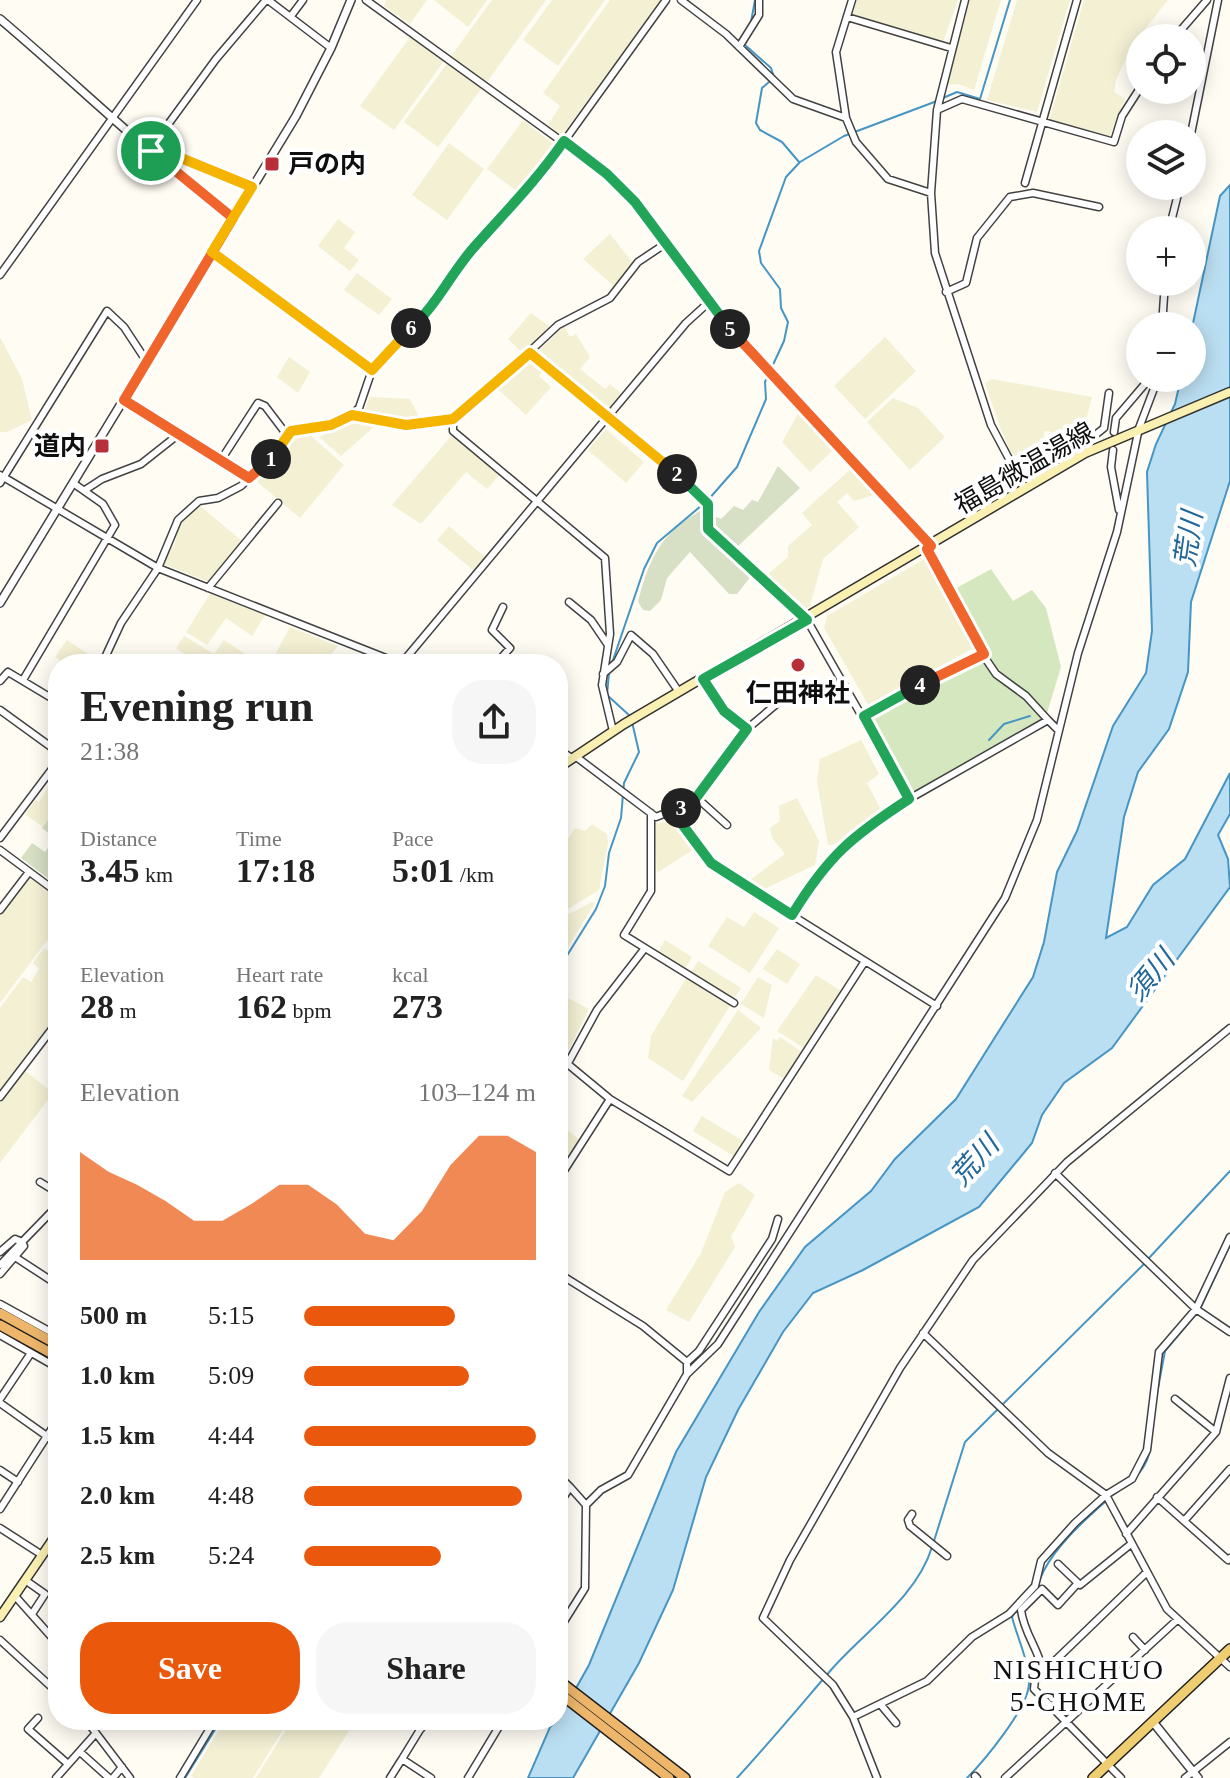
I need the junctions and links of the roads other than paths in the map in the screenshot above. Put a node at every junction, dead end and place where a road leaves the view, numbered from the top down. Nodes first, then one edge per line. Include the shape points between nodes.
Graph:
1 (197, 0) edge
2 (267, 0) edge
3 (303, 0) edge
4 (351, 0) edge
5 (366, 0) edge
6 (666, 0) edge
7 (681, 0) edge
8 (759, 0) edge
9 (852, 0) edge
10 (965, 0) edge
11 (1077, 0) edge
12 (1207, 0) edge
13 (1218, 0) edge
14 (291, 16) junction
15 (847, 17) junction
16 (0, 19) edge
17 (1186, 24) edge
18 (741, 43) junction
19 (331, 48) junction
20 (951, 48) junction
21 (1130, 104) edge
22 (937, 110) junction
23 (846, 118) junction
24 (111, 119) junction
25 (1194, 120) edge
26 (1042, 123) junction
27 (564, 141) junction
28 (150, 150) junction
29 (1025, 183) dead end
30 (252, 187) junction
31 (931, 193) junction
32 (1099, 207) dead end
33 (233, 218) junction
34 (665, 244) junction
35 (212, 252) junction
36 (1, 270) edge
37 (946, 292) junction
38 (708, 303) junction
39 (530, 353) junction
40 (147, 362) junction
41 (372, 370) junction
42 (1138, 392) edge
43 (1153, 392) edge
44 (1230, 392) edge
45 (1109, 393) dead end
46 (124, 400) junction
47 (352, 415) junction
48 (608, 417) junction
49 (453, 419) junction
50 (1139, 428) junction
51 (1114, 432) dead end
52 (179, 434) junction
53 (287, 435) junction
54 (1113, 450) dead end
55 (1077, 458) junction
56 (221, 460) junction
57 (1, 478) edge
58 (249, 478) junction
59 (73, 483) junction
60 (1024, 487) junction
61 (85, 490) junction
62 (538, 502) junction
63 (278, 503) dead end
64 (58, 509) junction
65 (1120, 513) junction
66 (108, 540) junction
67 (929, 548) junction
68 (158, 568) junction
69 (208, 588) junction
70 (569, 602) dead end
71 (0, 603) edge
72 (503, 607) dead end
73 (807, 620) junction
74 (608, 645) junction
75 (107, 654) edge
76 (376, 654) edge
77 (409, 654) edge
78 (505, 654) edge
79 (984, 654) junction
80 (603, 674) junction
81 (703, 679) junction
82 (23, 680) junction
83 (0, 681) edge
84 (679, 692) junction
85 (48, 696) edge
86 (780, 701) dead end
87 (0, 710) edge
88 (864, 716) junction
89 (1048, 720) junction
90 (747, 729) junction
91 (1058, 730) junction
92 (613, 731) junction
93 (48, 745) edge
94 (568, 754) edge
95 (572, 756) junction
96 (568, 759) edge
97 (48, 774) edge
98 (696, 797) junction
99 (909, 799) junction
100 (673, 812) junction
101 (651, 813) junction
102 (727, 825) dead end
103 (0, 838) edge
104 (0, 850) edge
105 (29, 872) junction
106 (48, 886) edge
107 (0, 910) edge
108 (792, 915) junction
109 (645, 948) junction
110 (865, 961) junction
111 (734, 1003) dead end
112 (937, 1006) junction
113 (1230, 1028) edge
114 (48, 1034) edge
115 (568, 1063) joint
116 (0, 1097) edge
117 (610, 1099) junction
118 (568, 1164) edge
119 (1055, 1173) junction
120 (40, 1182) dead end
121 (48, 1187) edge
122 (48, 1215) edge
123 (778, 1219) dead end
124 (1230, 1237) edge
125 (22, 1242) junction
126 (0, 1252) edge
127 (15, 1257) junction
128 (0, 1265) edge
129 (0, 1274) edge
130 (48, 1278) edge
131 (568, 1279) edge
132 (0, 1304) edge
133 (1198, 1310) junction
134 (0, 1313) edge
135 (0, 1325) edge
136 (48, 1330) edge
137 (1230, 1332) edge
138 (923, 1333) junction
139 (0, 1335) edge
140 (48, 1339) edge
141 (48, 1351) edge
142 (31, 1353) junction
143 (48, 1362) edge
144 (687, 1362) junction
145 (687, 1374) junction
146 (1230, 1378) edge
147 (1175, 1399) dead end
148 (0, 1401) edge
149 (1216, 1432) junction
150 (48, 1435) joint
151 (1230, 1469) edge
152 (0, 1470) edge
153 (18, 1482) junction
154 (570, 1487) joint
155 (568, 1490) edge
156 (1106, 1495) junction
157 (1157, 1497) junction
158 (586, 1505) junction
159 (0, 1509) edge
160 (912, 1514) dead end
161 (1184, 1521) junction
162 (0, 1528) edge
163 (1126, 1534) junction
164 (1131, 1544) junction
165 (48, 1546) edge
166 (42, 1555) junction
167 (947, 1556) dead end
168 (1230, 1558) edge
169 (1058, 1564) dead end
170 (1147, 1572) junction
171 (25, 1580) junction
172 (1078, 1583) junction
173 (15, 1596) junction
174 (32, 1614) junction
175 (1, 1615) edge
176 (568, 1615) edge
177 (1177, 1620) junction
178 (48, 1633) edge
179 (1133, 1637) dead end
180 (0, 1640) edge
181 (1230, 1649) edge
182 (1145, 1650) junction
183 (1220, 1659) junction
184 (1230, 1667) edge
185 (1043, 1672) junction
186 (48, 1684) edge
187 (568, 1688) edge
188 (568, 1700) edge
189 (881, 1705) junction
190 (853, 1717) junction
191 (38, 1718) dead end
192 (1066, 1722) junction
193 (1153, 1722) junction
194 (896, 1723) dead end
195 (94, 1730) edge
196 (209, 1730) edge
197 (420, 1730) edge
198 (497, 1730) edge
199 (96, 1733) junction
200 (1230, 1742) edge
201 (80, 1752) junction
202 (402, 1759) junction
203 (68, 1764) junction
204 (1108, 1764) junction
205 (122, 1767) junction
206 (1195, 1775) edge
207 (183, 1777) edge
208 (56, 1778) edge
209 (111, 1778) edge
210 (130, 1778) edge
211 (390, 1778) edge
212 (431, 1778) edge
213 (468, 1778) edge
214 (669, 1778) edge
215 (685, 1778) edge
216 (877, 1778) edge
217 (1005, 1778) edge
218 (1093, 1778) edge
219 (1121, 1778) edge
220 (1185, 1778) edge

1 - 24 street
2 - 14 street
2 - 28 street
3 - 14 street
4 - 19 street
5 - 27 street
6 - 27 street
7 - 18 street
8 - 18 street via 759,15
9 - 15 street
10 - 20 street
11 - 26 street
12 - 17 street
13 - 25 street
14 - 19 street
15 - 20 street
15 - 23 street via 836,52
16 - 24 street
18 - 23 street via 793,99
19 - 30 street
20 - 22 street
21 - 26 street via 1114,142
22 - 26 street via 962,99
22 - 31 street
23 - 31 street via 859,149 888,179
24 - 28 street
24 - 36 street
26 - 29 street
27 - 34 street via 614,180
27 - 41 street via 529,190 475,246 428,312
28 - 30 street via 159,149
28 - 33 street
30 - 33 street
31 - 37 street via 935,253
32 - 37 street via 1033,193 1010,197 977,238 966,283
33 - 35 street
34 - 38 street
34 - 39 street via 638,262 610,298 568,318
35 - 40 street
35 - 41 street
37 - 60 street via 991,425
38 - 48 street
38 - 67 street
39 - 48 street
39 - 49 street
40 - 46 street
40 - 57 street via 107,311
41 - 47 street
42 - 51 street via 1116,418
43 - 50 street
44 - 50 main road, 福島微温湯線
45 - 55 street via 1104,428 1080,447
46 - 52 street
46 - 59 street
47 - 49 street via 406,425
47 - 53 street
48 - 62 street
48 - 73 street via 703,497 708,529
49 - 62 street via 453,431
50 - 55 main road, 福島微温湯線
50 - 65 street
52 - 56 street
52 - 61 street via 141,464
53 - 56 street via 258,403
53 - 58 street via 273,457
54 - 65 street
55 - 60 main road, 福島微温湯線
56 - 58 street
57 - 64 street
58 - 68 street via 185,512
59 - 61 street
59 - 64 street
60 - 67 main road, 福島微温湯線
61 - 66 street via 108,510 115,525
62 - 74 street via 605,558
62 - 77 street
63 - 69 street
64 - 66 street
64 - 71 street
65 - 91 street
66 - 68 street
66 - 82 street
67 - 73 main road, 福島微温湯線
67 - 79 street
68 - 69 street
68 - 75 street
69 - 76 street
70 - 74 street via 591,620
72 - 78 street via 492,630 510,648
73 - 81 main road, 福島微温湯線
73 - 88 street
74 - 80 street
79 - 88 street
79 - 89 street via 996,674
80 - 84 street via 617,662 631,635 653,654
80 - 92 street
81 - 84 main road, 福島微温湯線
81 - 90 street via 724,711
82 - 83 street via 8,672
82 - 85 street
84 - 92 main road, 福島微温湯線
86 - 90 street
87 - 93 street
88 - 99 street
89 - 91 street
89 - 99 street
90 - 98 street
91 - 112 street via 1037,820 1016,874 984,936
92 - 95 main road, 福島微温湯線
94 - 95 street
95 - 96 main road, 福島微温湯線
95 - 101 street
97 - 103 street
98 - 100 street
98 - 102 street
99 - 108 street via 833,855
100 - 101 street via 656,817
100 - 108 street via 711,863
101 - 109 street via 651,891 624,935
104 - 105 street
105 - 106 street
105 - 107 street
108 - 110 street
109 - 111 street
109 - 115 street via 597,1010
110 - 112 street
110 - 117 street via 729,1171
112 - 145 street via 718,1344
113 - 119 street
114 - 116 street
115 - 117 street
117 - 118 street
119 - 133 street
119 - 138 street via 973,1260
120 - 121 street
122 - 125 street
123 - 144 street via 765,1251
124 - 133 street
125 - 126 street via 15,1239
125 - 127 street
125 - 128 street
127 - 129 street
127 - 130 street
131 - 144 street via 643,1326
132 - 136 street
133 - 137 street
133 - 156 street via 1159,1352 1145,1455 1132,1479
134 - 140 highway
135 - 141 highway
138 - 156 street via 1048,1453
138 - 190 street via 790,1560 763,1618 829,1680
139 - 142 street
142 - 143 street
142 - 148 street
144 - 145 street
145 - 158 street via 628,1475
146 - 149 street
147 - 149 street
148 - 150 street
149 - 157 street
150 - 153 street
151 - 161 street
152 - 153 street
153 - 159 street
154 - 155 street
154 - 158 street
156 - 163 street
156 - 189 street via 1041,1561 1035,1586 1009,1614 972,1637 927,1681
157 - 161 street
157 - 163 street
158 - 176 street via 585,1588
160 - 167 street via 910,1526
161 - 168 street
162 - 166 street
163 - 164 street
164 - 170 street
164 - 172 street
165 - 166 main road
166 - 171 main road
169 - 172 street
170 - 177 street
170 - 185 street
171 - 173 main road
171 - 174 street via 45,1594
172 - 185 street via 1058,1605 1042,1589 1021,1610 1024,1631 1040,1654
173 - 174 street
173 - 175 main road
174 - 178 street
177 - 182 street
177 - 183 street
179 - 182 street
180 - 186 street
181 - 183 main road
182 - 192 street
183 - 184 street
183 - 193 main road
185 - 192 street via 1034,1689
187 - 215 highway
188 - 214 highway
189 - 190 street
189 - 194 street
190 - 216 street
191 - 203 street via 28,1729
192 - 204 street
192 - 217 street
193 - 204 main road
193 - 206 street
195 - 199 street
196 - 207 street
197 - 202 street
198 - 213 street
199 - 201 street
199 - 205 street
200 - 206 street
201 - 203 street
201 - 209 street
202 - 211 street
202 - 212 street
203 - 208 street
204 - 218 main road
204 - 219 street
205 - 209 street
205 - 210 street
206 - 220 street

